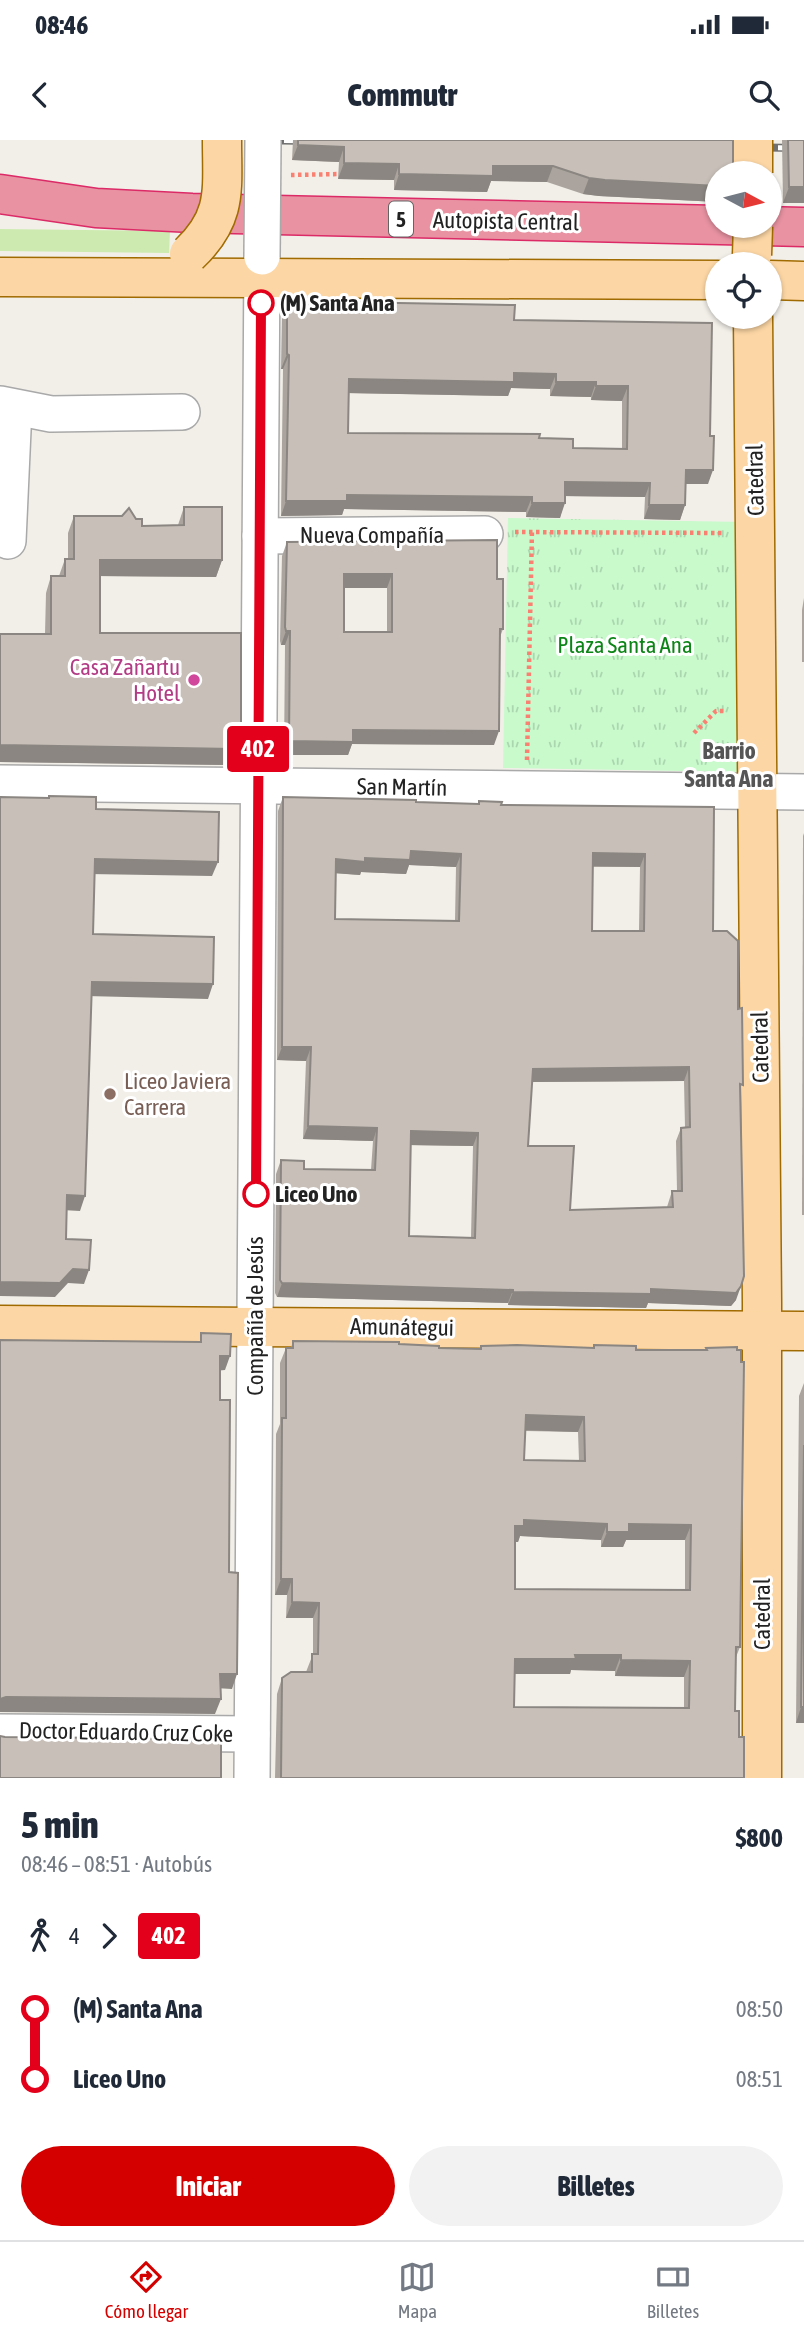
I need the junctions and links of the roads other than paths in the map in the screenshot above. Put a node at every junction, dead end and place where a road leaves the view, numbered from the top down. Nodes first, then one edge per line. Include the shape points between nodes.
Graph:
1 (222, 140) edge
2 (263, 140) edge
3 (754, 140) edge
4 (753, 161) edge
5 (0, 194) edge
6 (804, 227) edge
7 (178, 266) junction
8 (262, 267) junction
9 (782, 269) edge
10 (0, 277) edge
11 (705, 280) edge
12 (804, 281) edge
13 (753, 329) edge
14 (7, 406) edge
15 (182, 412) dead end
16 (485, 534) dead end
17 (260, 536) junction
18 (8, 541) dead end
19 (0, 783) edge
20 (258, 785) junction
21 (757, 790) junction
22 (804, 792) edge
23 (0, 1325) edge
24 (255, 1326) junction
25 (762, 1331) junction
26 (804, 1331) edge
27 (0, 1732) edge
28 (252, 1734) junction
29 (252, 1778) edge
30 (762, 1778) edge

1 - 7 main road, bridge via 220,209 211,229
2 - 8 street, Compañía de Jesús, bridge
3 - 4 main road, bridge
5 - 6 highway, Autopista Central / 5 via 96,208 192,213
7 - 8 main road
7 - 10 main road
8 - 11 main road
8 - 17 street, Compañía de Jesús
9 - 12 main road
13 - 21 main road, Catedral
14 - 15 street via 51,414
14 - 18 street
16 - 17 street, Nueva Compañía
17 - 20 street, Compañía de Jesús
19 - 20 street, San Martín
20 - 21 street, San Martín
20 - 24 street, Compañía de Jesús
21 - 22 street, San Martín
21 - 25 main road, Catedral
23 - 24 main road, Amunátegui
24 - 25 main road, Amunátegui
24 - 28 street, Compañía de Jesús
25 - 26 main road, Amunátegui
25 - 30 main road, Catedral
27 - 28 street, Doctor Eduardo Cruz Coke
28 - 29 street, Compañía de Jesús

